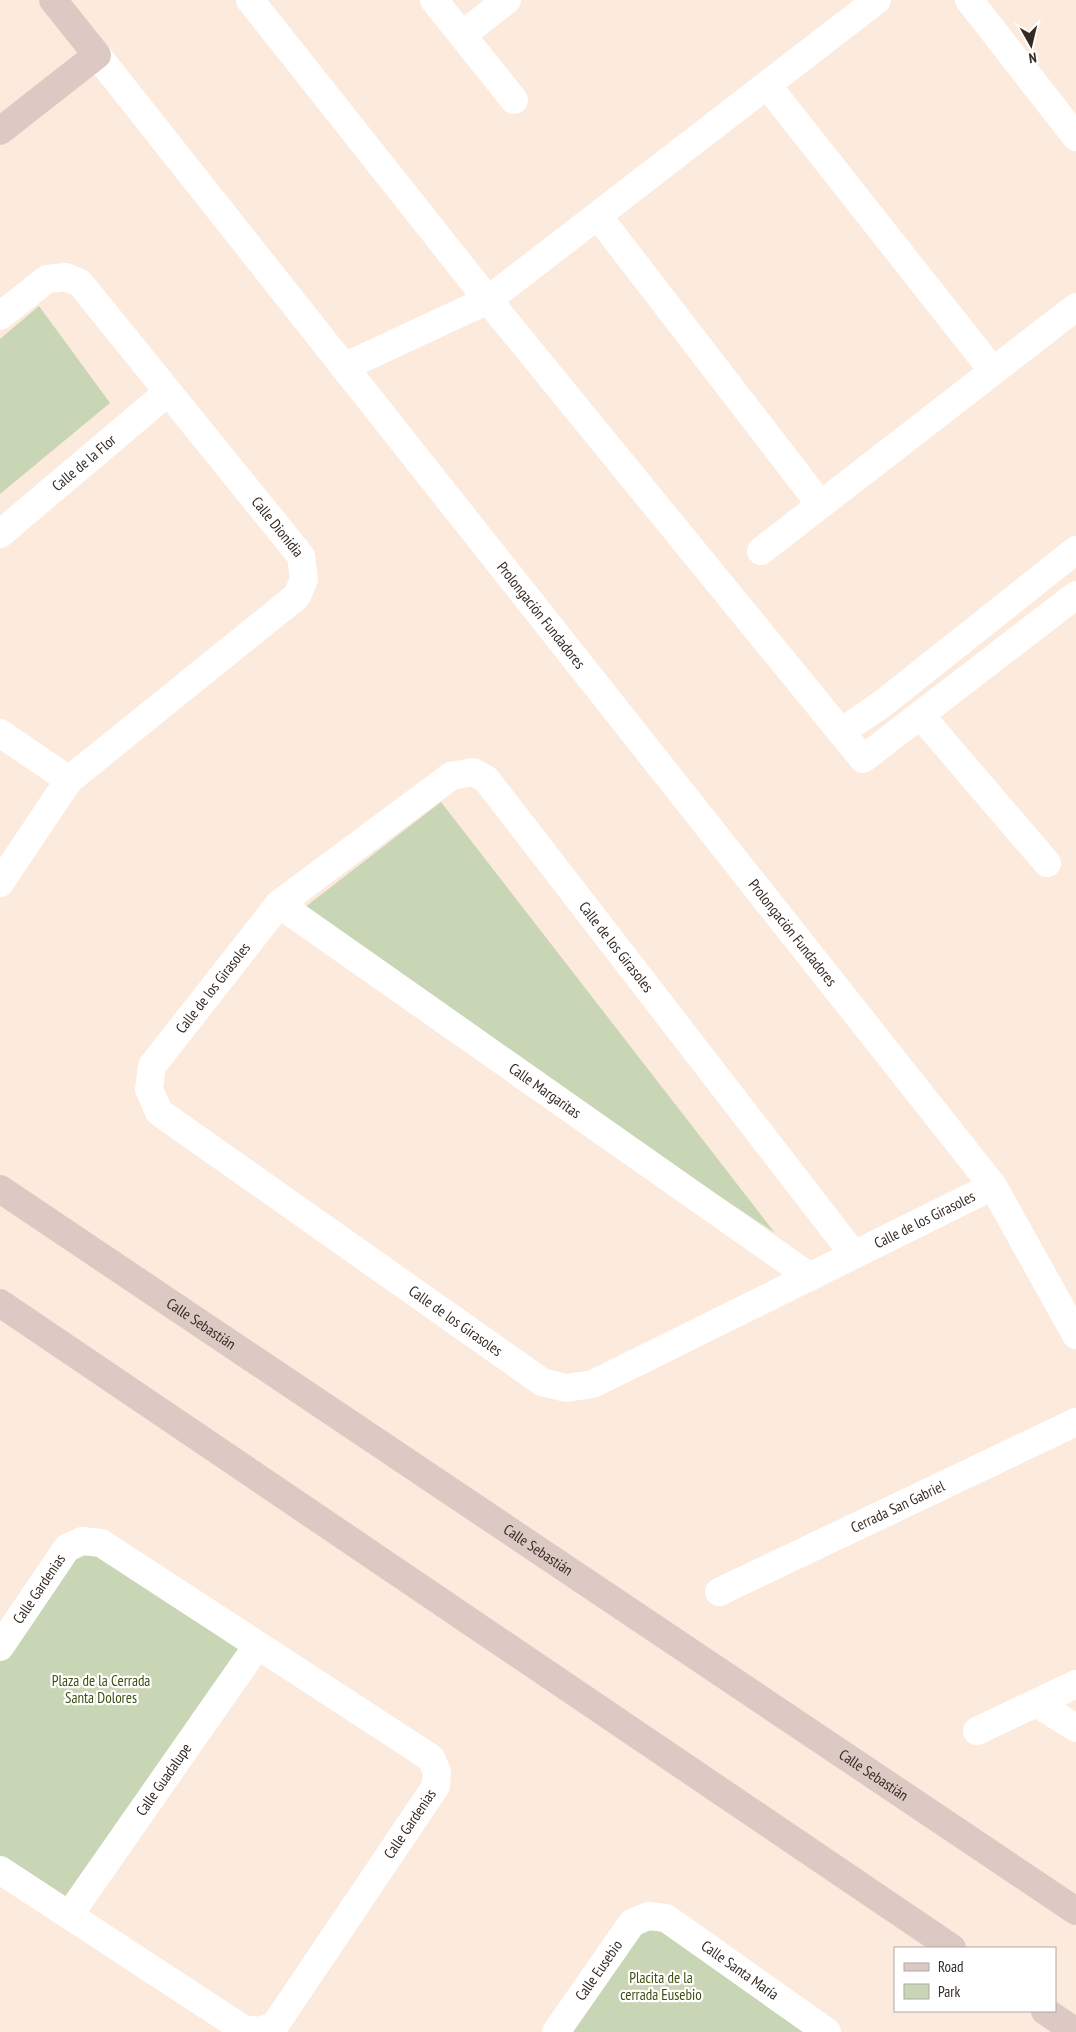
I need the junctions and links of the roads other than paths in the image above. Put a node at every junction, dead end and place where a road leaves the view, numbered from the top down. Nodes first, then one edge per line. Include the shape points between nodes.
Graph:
1 (54, 0) edge
2 (250, 0) edge
3 (434, 0) edge
4 (507, 0) edge
5 (877, 0) edge
6 (969, 0) edge
7 (462, 35) junction
8 (97, 55) junction
9 (767, 85) junction
10 (514, 100) dead end
11 (0, 131) edge
12 (1076, 137) edge
13 (598, 216) junction
14 (488, 300) junction
15 (1076, 307) edge
16 (0, 316) edge
17 (344, 367) junction
18 (993, 371) junction
19 (168, 392) junction
20 (820, 504) junction
21 (0, 534) edge
22 (1076, 550) edge
23 (761, 551) dead end
24 (1076, 595) edge
25 (921, 716) junction
26 (841, 732) junction
27 (0, 733) edge
28 (69, 780) junction
29 (1047, 863) dead end
30 (0, 884) edge
31 (279, 904) junction
32 (993, 1186) junction
33 (0, 1189) edge
34 (854, 1254) junction
35 (810, 1276) junction
36 (0, 1303) edge
37 (1076, 1335) edge
38 (1076, 1422) edge
39 (719, 1592) dead end
40 (257, 1646) junction
41 (0, 1647) edge
42 (1076, 1684) edge
43 (1036, 1703) junction
44 (1076, 1728) edge
45 (977, 1731) dead end
46 (0, 1870) edge
47 (1076, 1911) edge
48 (70, 1914) junction
49 (648, 1916) joint
50 (951, 1947) edge
51 (1046, 2012) edge
52 (556, 2032) edge
53 (827, 2032) edge
54 (1076, 2032) edge

1 - 8 main road
2 - 14 street
3 - 7 street
4 - 7 street
5 - 9 street
6 - 12 street
7 - 10 street
8 - 11 main road
8 - 17 street, Prolongación Fundadores
9 - 13 street
9 - 18 street
13 - 14 street
13 - 20 street
14 - 17 street
14 - 26 street
15 - 18 street
16 - 19 street, Calle Dionidia via 47,279 66,277 80,283
17 - 32 street, Prolongación Fundadores
18 - 20 street
19 - 21 street, Calle de la Flor
19 - 28 street, Calle Dionidia via 301,556 304,579 297,596
20 - 23 street
22 - 26 street via 882,704
24 - 25 street
25 - 26 street via 863,759
25 - 29 street
27 - 28 street
28 - 30 street, Calle Dionidia
31 - 34 street, Calle de los Girasoles via 451,776 472,772 486,779
31 - 35 street, Calle Margaritas
31 - 35 street, Calle de los Girasoles via 152,1066 149,1089 159,1112 542,1382 566,1388 593,1384
32 - 34 street, Calle de los Girasoles
32 - 37 street, Prolongación Fundadores
33 - 47 main road, Calle Sebastián
34 - 35 street, Calle de los Girasoles
36 - 50 main road
38 - 39 street, Cerrada San Gabriel
40 - 41 street, Calle Gardenias via 101,1543 82,1541 67,1548
40 - 48 street, Calle Guadalupe
40 - 48 street, Calle Gardenias via 431,1758 437,1772 436,1786 275,2025 260,2031 243,2029
42 - 43 street
43 - 44 street
43 - 45 street
46 - 48 street, Calle Gardenias
49 - 52 street, Calle Eusebio via 632,1923
49 - 53 street, Calle Santa María via 666,1918
51 - 54 main road

